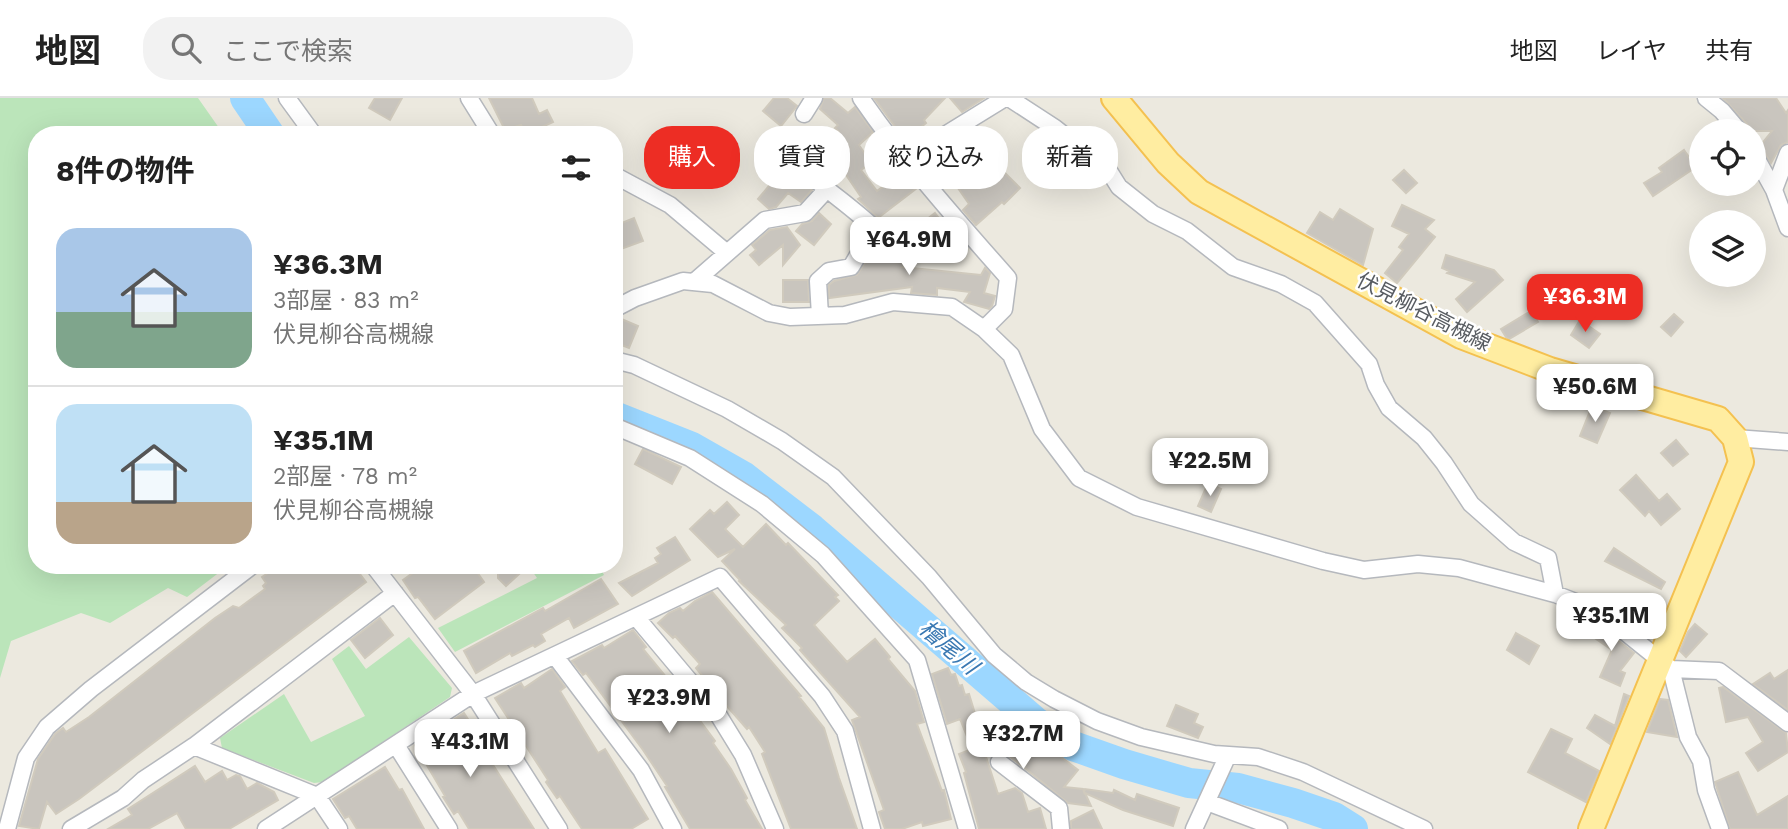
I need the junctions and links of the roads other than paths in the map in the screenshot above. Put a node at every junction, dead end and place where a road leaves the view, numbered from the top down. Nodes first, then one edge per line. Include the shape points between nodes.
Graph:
1 (287, 98) edge
2 (470, 98) edge
3 (814, 98) edge
4 (861, 98) edge
5 (1007, 98) edge
6 (1114, 98) edge
7 (1706, 98) edge
8 (804, 114) dead end
9 (1729, 119) edge
10 (307, 126) edge
11 (487, 126) edge
12 (882, 126) edge
13 (961, 126) edge
14 (1788, 153) edge
15 (1766, 176) edge
16 (623, 180) edge
17 (932, 189) edge
18 (1774, 190) junction
19 (1788, 228) edge
20 (727, 253) junction
21 (694, 282) junction
22 (623, 304) edge
23 (820, 316) junction
24 (984, 329) junction
25 (623, 362) edge
26 (623, 430) edge
27 (1735, 438) junction
28 (1788, 442) edge
29 (241, 574) edge
30 (380, 574) edge
31 (395, 593) junction
32 (1555, 594) junction
33 (636, 617) junction
34 (555, 656) junction
35 (1666, 665) junction
36 (473, 694) junction
37 (1788, 723) edge
38 (396, 745) junction
39 (194, 746) junction
40 (1226, 760) junction
41 (999, 762) dead end
42 (317, 796) junction
43 (1208, 801) junction
44 (7, 829) edge
45 (71, 829) edge
46 (267, 829) edge
47 (339, 829) edge
48 (449, 829) edge
49 (559, 829) edge
50 (673, 829) edge
51 (775, 829) edge
52 (872, 829) edge
53 (967, 829) edge
54 (1061, 829) edge
55 (1194, 829) edge
56 (1279, 829) edge
57 (1424, 829) edge
58 (1591, 829) edge
59 (1720, 829) edge

1 - 10 street
2 - 11 street
3 - 8 street
4 - 12 street
5 - 13 street
5 - 32 street via 1055,128 1153,214 1187,231 1233,267 1281,284 1315,303 1369,364 1389,408 1424,438 1471,504 1514,542 1548,558
6 - 27 main road, 伏見柳谷高槻線 via 1168,163 1199,192 1461,336 1549,370 1718,419
7 - 9 street
14 - 18 street
15 - 18 street
16 - 20 street via 670,205
17 - 24 street via 1008,278 1004,309
18 - 19 street
20 - 21 street
20 - 23 street via 765,220 805,213 822,185 874,228 851,267 829,271 818,281
21 - 22 street via 683,281
21 - 23 street via 713,284 769,313
23 - 24 street via 845,315 892,302 952,307
24 - 32 street via 1011,355 1042,429 1079,478 1137,507 1364,570 1418,564 1459,568
25 - 40 street via 727,409 832,478 929,577 994,655 1026,682 1097,721
26 - 53 street via 690,458 762,504 823,555 917,660
27 - 28 street
27 - 35 main road via 1741,462
29 - 44 street via 47,727 26,758
30 - 31 street
31 - 36 street
31 - 39 street
32 - 35 street via 1599,611
33 - 34 street
33 - 51 street via 719,716 743,755
33 - 52 street via 720,578 822,696 845,731
34 - 36 street
34 - 50 street via 641,770
35 - 37 street via 1719,671
35 - 58 main road
35 - 59 street
36 - 38 street
36 - 49 street
38 - 42 street
38 - 48 street
39 - 42 street
39 - 45 street
40 - 43 street
40 - 57 street via 1258,757 1303,772
41 - 54 street via 1059,808
42 - 46 street
42 - 47 street
43 - 55 street
43 - 56 street

